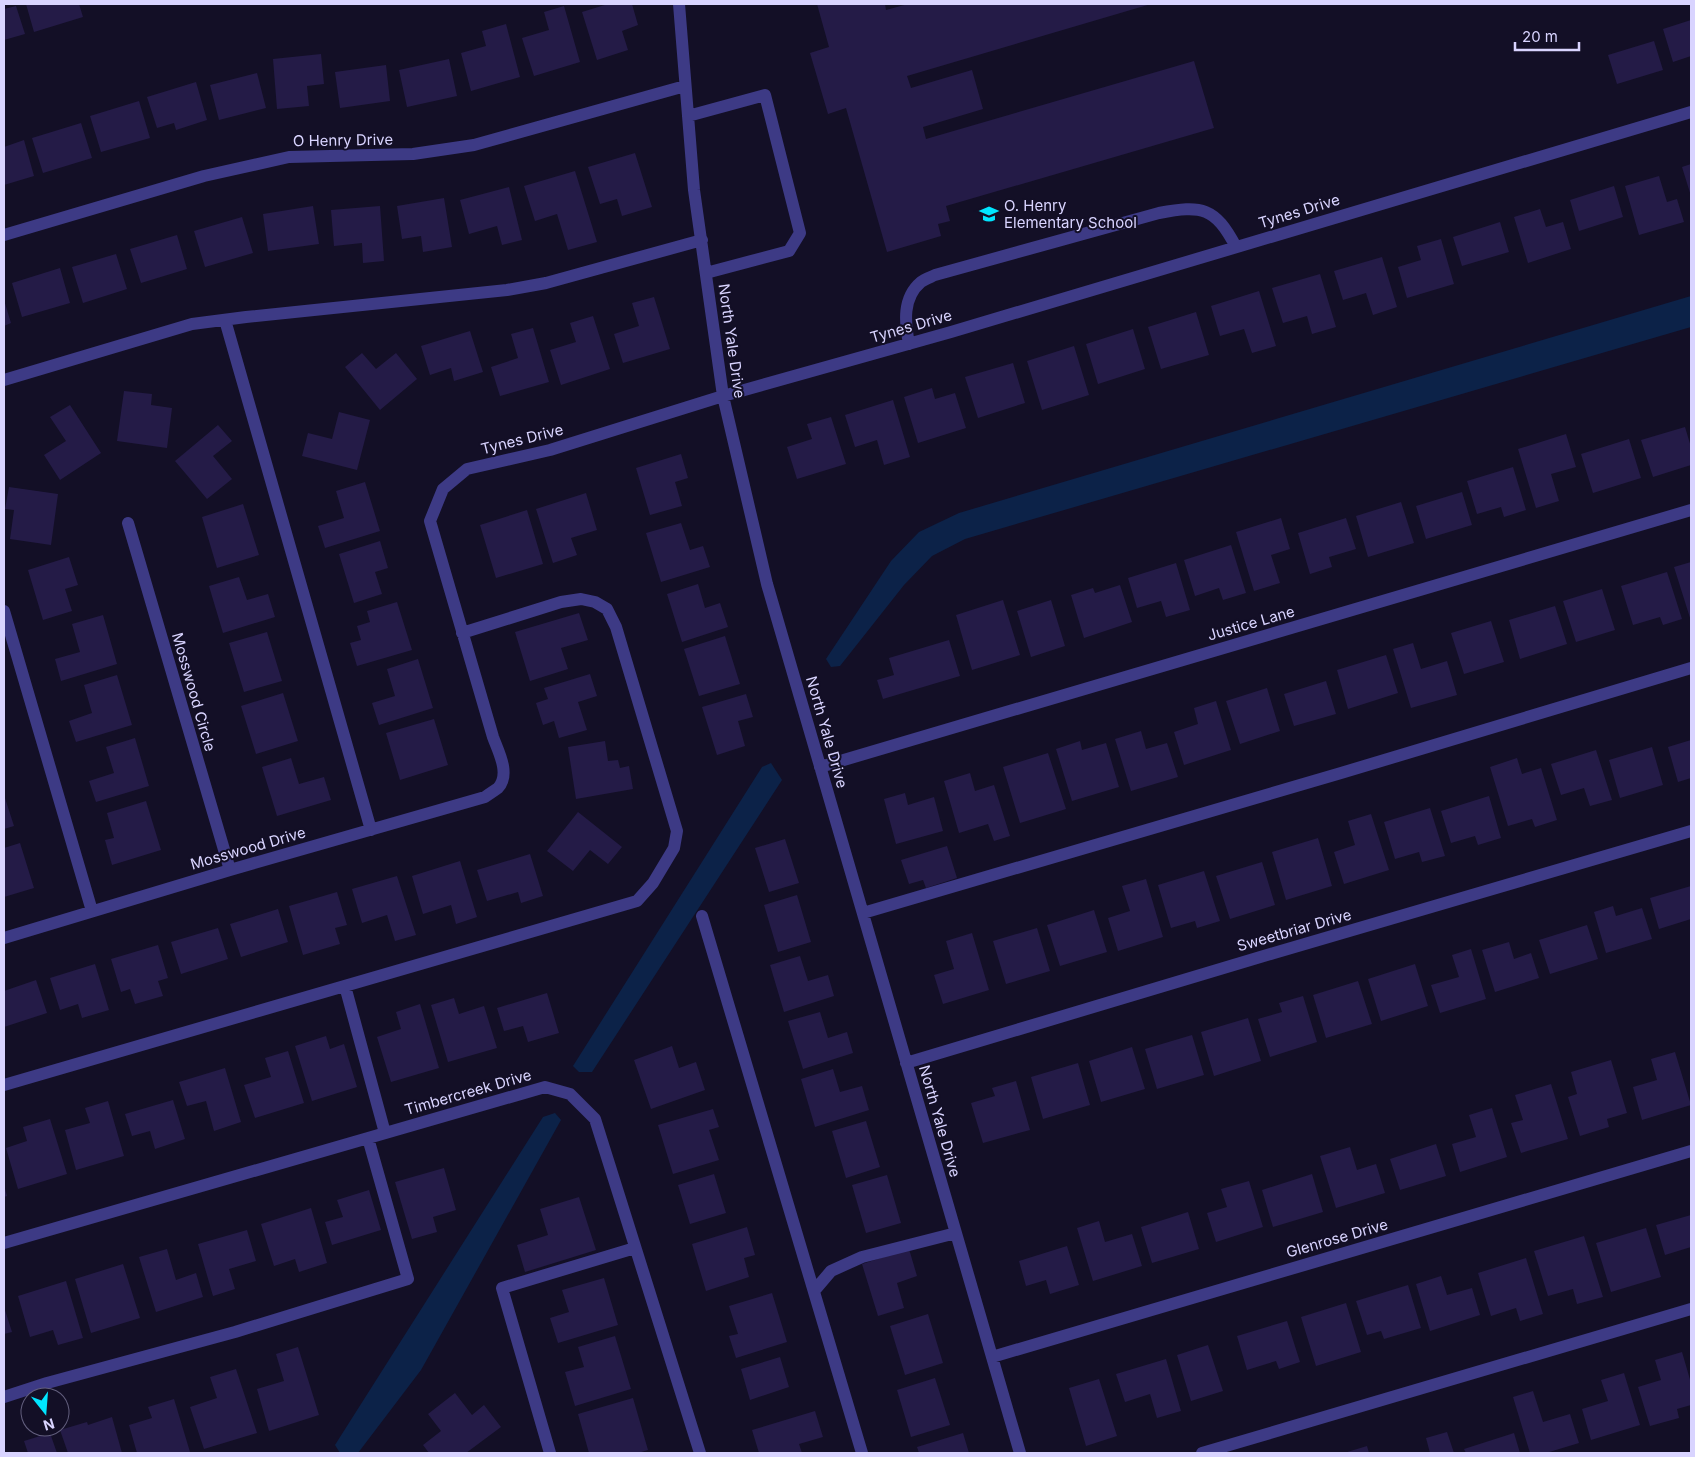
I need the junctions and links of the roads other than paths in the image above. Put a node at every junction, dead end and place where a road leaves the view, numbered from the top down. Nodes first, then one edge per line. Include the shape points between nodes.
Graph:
1 (679, 4) edge
2 (685, 86) junction
3 (1691, 112) edge
4 (688, 116) junction
5 (4, 235) edge
6 (702, 240) junction
7 (1236, 247) junction
8 (706, 273) junction
9 (225, 320) junction
10 (909, 344) junction
11 (4, 380) edge
12 (723, 396) junction
13 (1691, 510) edge
14 (128, 523) dead end
15 (4, 611) edge
16 (462, 633) junction
17 (1691, 668) edge
18 (820, 767) junction
19 (500, 787) joint
20 (371, 830) junction
21 (1691, 831) edge
22 (230, 870) junction
23 (92, 911) junction
24 (863, 913) junction
25 (702, 916) dead end
26 (4, 938) edge
27 (345, 986) junction
28 (906, 1063) junction
29 (4, 1085) edge
30 (385, 1133) junction
31 (368, 1138) junction
32 (1691, 1151) edge
33 (956, 1232) junction
34 (4, 1243) edge
35 (636, 1248) junction
36 (814, 1291) junction
37 (1691, 1309) edge
38 (992, 1357) junction
39 (4, 1397) edge
40 (550, 1453) edge
41 (700, 1453) edge
42 (862, 1453) edge
43 (1020, 1453) edge
44 (1202, 1453) edge

1 - 2 street, North Yale Drive
2 - 4 street, North Yale Drive
2 - 5 street, O Henry Drive via 474,145 413,154 289,157 204,176
3 - 7 street, Tynes Drive
4 - 6 street, North Yale Drive
4 - 8 street via 765,96 800,233 789,251
6 - 8 street, North Yale Drive
6 - 9 street via 526,287
7 - 10 street, Tynes Drive
7 - 10 street via 1218,219 1202,210 1183,208 936,275 921,282 910,297 905,321
8 - 12 street, North Yale Drive
9 - 11 street via 192,324
9 - 20 street
10 - 12 street, Tynes Drive
12 - 16 street, Tynes Drive via 550,450 467,470 443,489 430,521
12 - 18 street, North Yale Drive via 767,584
13 - 18 street, Justice Lane
14 - 22 street, Mosswood Circle
15 - 23 street
16 - 19 street, Tynes Drive via 502,761 504,775
16 - 27 street via 561,602 581,599 607,609 616,626 677,831 674,848 653,883 637,901
17 - 24 street
18 - 24 street, North Yale Drive
19 - 20 street, Mosswood Drive via 484,797
20 - 22 street, Mosswood Drive
21 - 28 street, Sweetbriar Drive
22 - 23 street, Mosswood Drive
23 - 26 street, Mosswood Drive
24 - 28 street, North Yale Drive
25 - 36 street
27 - 29 street
27 - 30 street
28 - 33 street, North Yale Drive
30 - 31 street, Timbercreek Drive
30 - 35 street, Timbercreek Drive via 545,1087 570,1094 595,1119
31 - 34 street, Timbercreek Drive
31 - 39 street via 408,1279
32 - 38 street, Glenrose Drive
33 - 36 street via 862,1257 831,1271
33 - 38 street, North Yale Drive
35 - 40 street via 502,1288
35 - 41 street, Timbercreek Drive
36 - 42 street
37 - 44 street
38 - 43 street, North Yale Drive

